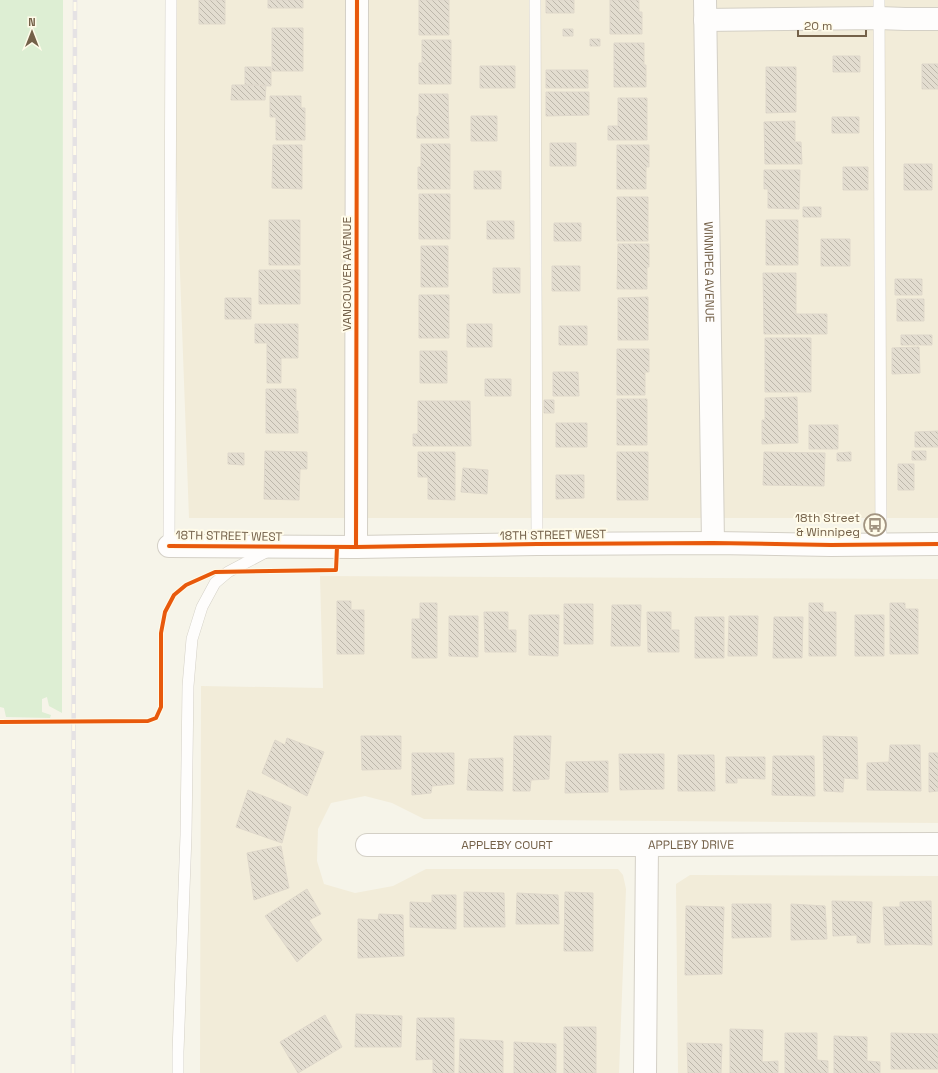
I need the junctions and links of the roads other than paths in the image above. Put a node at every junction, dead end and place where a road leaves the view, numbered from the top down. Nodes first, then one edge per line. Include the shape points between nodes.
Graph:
1 (171, 0) edge
2 (357, 0) edge
3 (535, 0) edge
4 (879, 9) edge
5 (705, 10) edge
6 (938, 19) edge
7 (713, 543) junction
8 (537, 544) junction
9 (881, 544) junction
10 (938, 544) edge
11 (169, 546) joint
12 (276, 547) junction
13 (356, 547) junction
14 (938, 844) edge
15 (367, 845) dead end
16 (647, 845) junction
17 (178, 1073) edge
18 (645, 1073) edge

1 - 11 lane
2 - 13 street, VANCOUVER AVENUE
3 - 8 lane
4 - 5 street
4 - 6 street via 905,19
4 - 9 lane
5 - 7 street, WINNIPEG AVENUE
7 - 8 street, 18TH STREET WEST
7 - 9 street, 18TH STREET WEST
8 - 13 street, 18TH STREET WEST
9 - 10 street, 18TH STREET WEST
11 - 12 street, 18TH STREET WEST
12 - 13 street, 18TH STREET WEST
12 - 17 lane via 228,572 215,583 202,607 192,639 188,686
14 - 16 street, APPLEBY DRIVE
15 - 16 street, APPLEBY COURT
16 - 18 street, APPLEBY DRIVE

